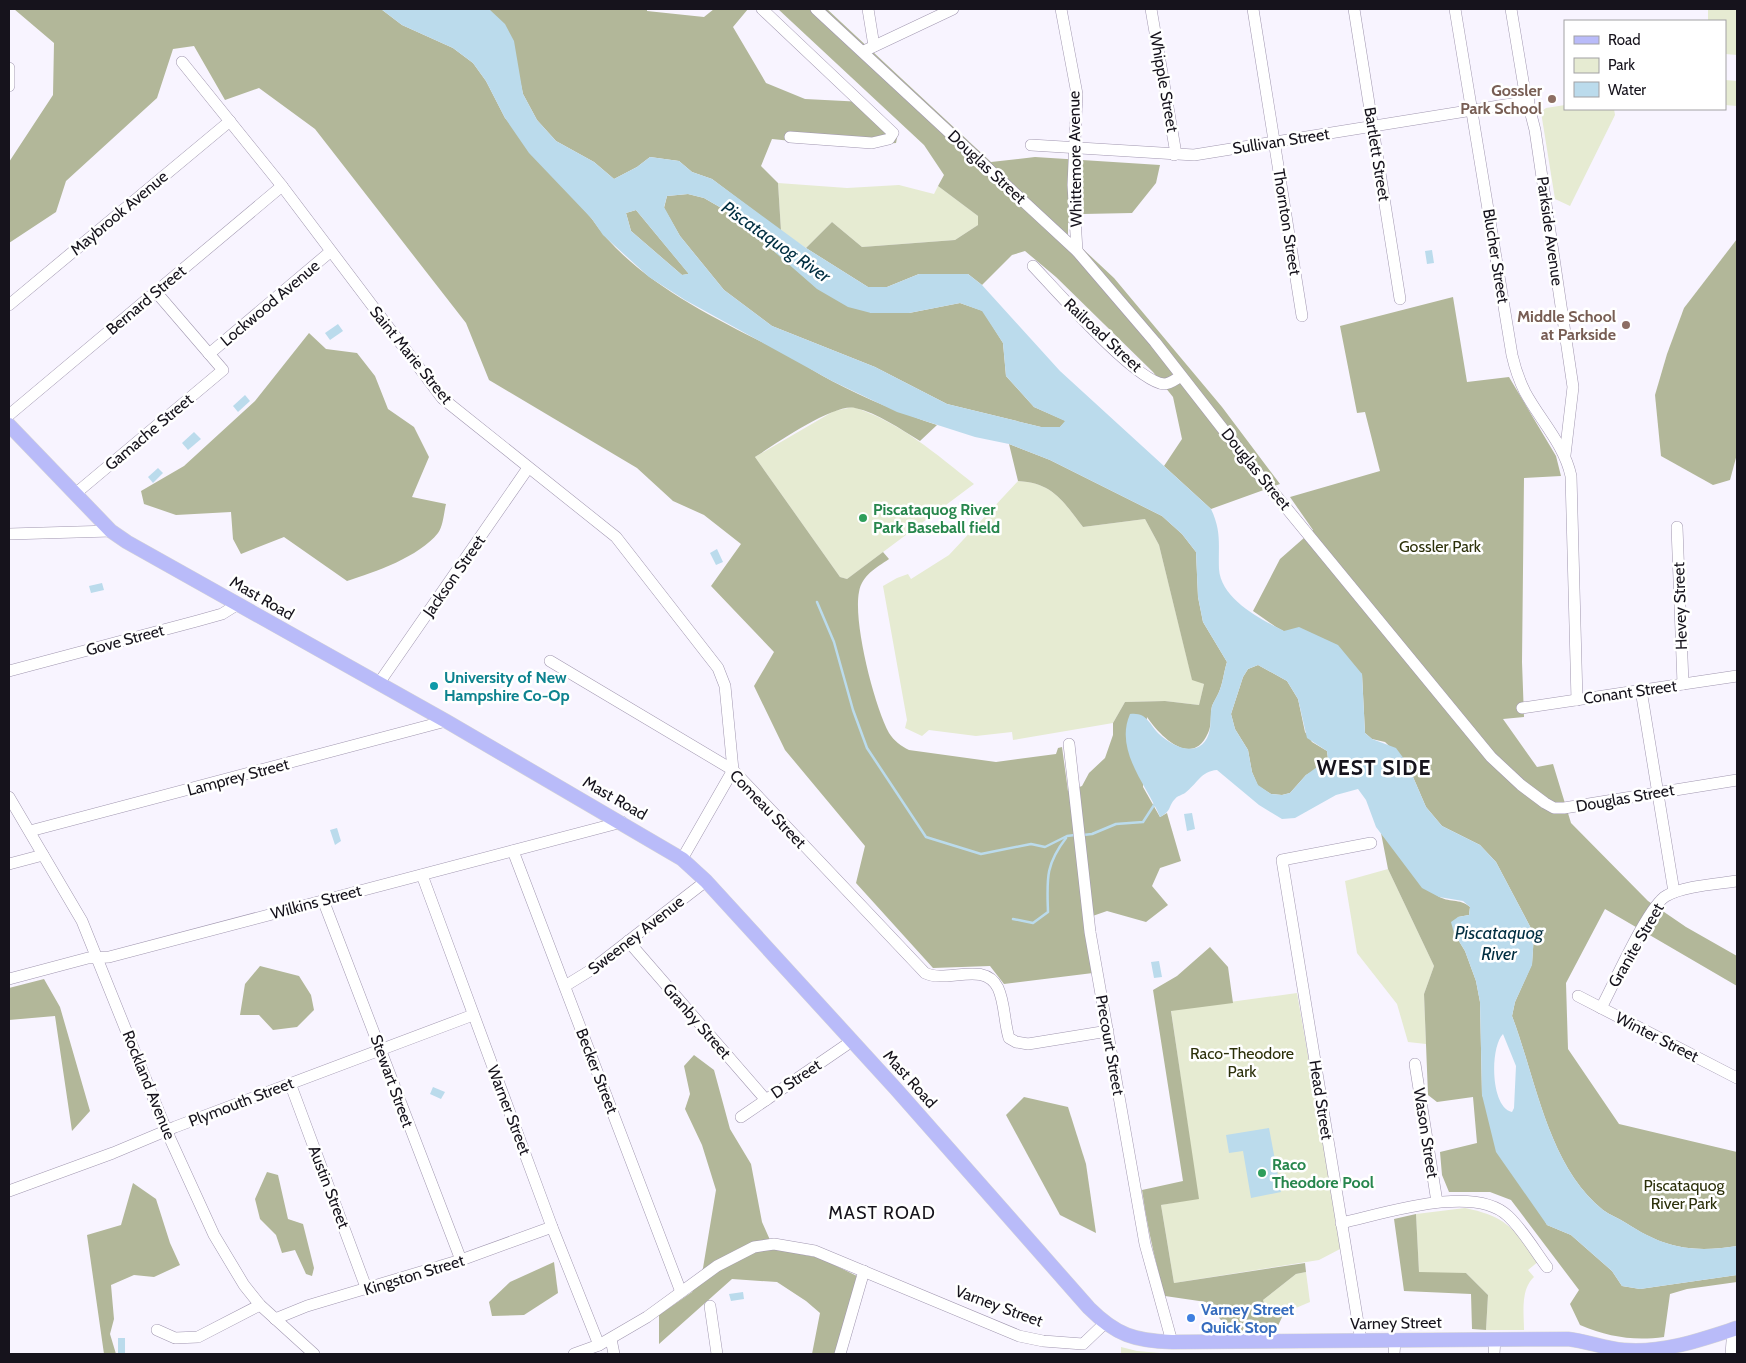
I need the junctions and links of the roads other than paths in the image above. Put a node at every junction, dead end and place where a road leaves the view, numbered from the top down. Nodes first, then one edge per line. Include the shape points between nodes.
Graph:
1 (762, 9) edge
2 (816, 9) edge
3 (868, 9) edge
4 (952, 9) edge
5 (1061, 9) edge
6 (1151, 9) edge
7 (1253, 9) edge
8 (1354, 9) edge
9 (1455, 9) edge
10 (1511, 9) edge
11 (869, 49) junction
12 (182, 62) dead end
13 (9, 68) edge
14 (9, 86) edge
15 (1529, 101) junction
16 (1472, 109) junction
17 (230, 121) junction
18 (1372, 126) junction
19 (790, 137) dead end
20 (1274, 142) junction
21 (1031, 145) dead end
22 (1075, 148) junction
23 (1174, 155) junction
24 (282, 186) junction
25 (1076, 251) junction
26 (330, 252) junction
27 (1033, 266) dead end
28 (156, 292) junction
29 (1400, 299) dead end
30 (9, 305) edge
31 (1302, 316) dead end
32 (209, 354) junction
33 (1181, 376) junction
34 (9, 415) edge
35 (9, 425) edge
36 (1565, 455) junction
37 (528, 468) junction
38 (75, 494) junction
39 (1677, 527) dead end
40 (111, 531) junction
41 (9, 534) edge
42 (238, 604) junction
43 (550, 661) dead end
44 (9, 671) edge
45 (1737, 676) edge
46 (379, 683) junction
47 (1683, 684) junction
48 (1641, 690) junction
49 (1577, 700) junction
50 (1522, 708) dead end
51 (446, 721) junction
52 (1069, 744) dead end
53 (732, 770) junction
54 (1737, 780) edge
55 (1658, 792) junction
56 (9, 797) edge
57 (622, 822) junction
58 (30, 831) junction
59 (1371, 843) dead end
60 (513, 851) junction
61 (43, 855) junction
62 (682, 859) junction
63 (9, 864) edge
64 (422, 875) junction
65 (706, 881) junction
66 (1737, 881) edge
67 (1674, 892) junction
68 (323, 900) junction
69 (628, 941) junction
70 (98, 957) junction
71 (9, 979) edge
72 (565, 986) junction
73 (1578, 996) dead end
74 (1601, 1008) junction
75 (473, 1015) junction
76 (1108, 1031) junction
77 (852, 1041) junction
78 (380, 1050) junction
79 (1416, 1064) dead end
80 (1737, 1078) edge
81 (290, 1084) junction
82 (766, 1100) junction
83 (741, 1117) dead end
84 (167, 1132) junction
85 (9, 1191) edge
86 (1436, 1202) junction
87 (1342, 1223) junction
88 (552, 1227) junction
89 (461, 1260) junction
90 (1547, 1267) dead end
91 (864, 1271) junction
92 (367, 1290) junction
93 (682, 1292) junction
94 (260, 1305) junction
95 (710, 1306) dead end
96 (274, 1318) junction
97 (1104, 1324) junction
98 (1735, 1329) edge
99 (157, 1330) dead end
100 (611, 1339) junction
101 (1495, 1339) junction
102 (1361, 1341) junction
103 (1172, 1342) junction
104 (599, 1345) junction
105 (1394, 1348) edge
106 (1082, 1349) edge
107 (314, 1354) edge
108 (574, 1354) edge
109 (614, 1354) edge
110 (717, 1354) edge
111 (840, 1354) edge
112 (1494, 1354) edge
113 (1731, 1354) edge

1 - 19 street via 893,133 888,139 872,143
2 - 11 street, Douglas Street
3 - 11 street
4 - 11 street
5 - 22 street, Whittemore Avenue via 1077,94
6 - 23 street, Whipple Street
7 - 20 street, Thornton Street
8 - 18 street, Bartlett Street
9 - 16 street, Blucher Street
10 - 15 street, Parkside Avenue
11 - 25 street, Douglas Street
12 - 17 street, Saint Marie Street
13 - 14 street
15 - 16 street, Sullivan Street
15 - 36 street, Parkside Avenue via 1573,387
16 - 18 street, Sullivan Street
16 - 36 street, Blucher Street via 1512,355 1525,393
17 - 24 street, Saint Marie Street
17 - 30 street, Maybrook Avenue
18 - 20 street, Sullivan Street
18 - 29 street, Bartlett Street
20 - 23 street, Sullivan Street via 1194,155
20 - 31 street, Thornton Street
21 - 22 street, Sullivan Street
22 - 23 street, Sullivan Street
22 - 25 street, Whittemore Avenue
24 - 26 street, Saint Marie Street
24 - 28 street, Bernard Street
25 - 33 street, Douglas Street
26 - 32 street, Lockwood Avenue
26 - 37 street, Saint Marie Street via 442,398
27 - 33 street, Railroad Street via 1075,310 1154,381 1165,384
28 - 32 street
28 - 34 street, Bernard Street
32 - 38 street, Gamache Street via 223,370
33 - 55 street, Douglas Street via 1505,772 1554,808 1574,808
35 - 38 main road, Mast Road
36 - 49 street, Blucher Street via 1571,476
37 - 46 street, Jackson Street
37 - 53 street, Saint Marie Street via 623,544 718,668 724,686
38 - 40 main road, Mast Road
39 - 47 street, Hevey Street
40 - 41 street
40 - 42 main road, Mast Road
42 - 44 street, Gove Street via 222,614
42 - 46 main road, Mast Road
43 - 53 street, Comeau Street
45 - 47 street, Conant Street
46 - 51 main road, Mast Road
47 - 48 street, Conant Street
48 - 49 street, Conant Street
48 - 55 street
49 - 50 street, Conant Street
51 - 57 main road, Mast Road
51 - 58 street, Lamprey Street
52 - 76 street, Precourt Street via 1090,932
53 - 62 street
53 - 76 street, Comeau Street via 918,966 932,977 978,973 991,979 1002,999 1009,1038 1028,1044
54 - 55 street, Douglas Street
55 - 67 street
56 - 58 street, Rockland Avenue
57 - 60 street, Wilkins Street
57 - 62 main road, Mast Road
58 - 61 street, Rockland Avenue
59 - 87 street, Head Street via 1282,860
60 - 64 street, Wilkins Street
60 - 72 street, Becker Street
61 - 63 street
61 - 70 street, Rockland Avenue via 73,904
62 - 65 main road, Mast Road
64 - 68 street, Wilkins Street
64 - 75 street, Warner Street
65 - 69 street, Sweeney Avenue
65 - 77 main road, Mast Road
66 - 67 street, Granite Street
67 - 74 street, Granite Street via 1657,904
68 - 70 street, Wilkins Street
68 - 78 street, Stewart Street
69 - 72 street, Sweeney Avenue
69 - 82 street, Granby Street
70 - 71 street, Wilkins Street
70 - 84 street, Rockland Avenue
72 - 93 street, Becker Street
73 - 74 street, Winter Street
74 - 80 street, Winter Street
75 - 78 street, Plymouth Street
75 - 88 street, Warner Street
76 - 103 street, Precourt Street via 1145,1244
77 - 82 street, D Street
77 - 97 main road, Mast Road
78 - 81 street, Plymouth Street
78 - 89 street, Stewart Street
79 - 86 street, Wason Street
81 - 84 street, Plymouth Street
81 - 92 street, Austin Street
82 - 83 street, D Street
84 - 85 street, Plymouth Street
84 - 94 street, Rockland Avenue via 214,1235
86 - 87 street
86 - 90 street via 1479,1202 1507,1215
87 - 102 street, Head Street
88 - 89 street, Kingston Street
88 - 104 street, Warner Street
89 - 92 street, Kingston Street
91 - 93 street, Varney Street via 815,1251 763,1244 717,1266
91 - 106 street, Varney Street via 1019,1336
91 - 111 street
92 - 96 street, Kingston Street
93 - 100 street, Varney Street
94 - 96 street, Rockland Avenue
94 - 99 street via 198,1337 175,1338
95 - 110 street
96 - 107 street, Rockland Avenue
97 - 103 main road, Varney Street via 1123,1335 1148,1342
97 - 106 street, Varney Street
98 - 101 main road, Varney Street via 1656,1350 1612,1349 1568,1339
98 - 113 street
100 - 104 street, Varney Street
100 - 109 street
101 - 105 main road, Varney Street
101 - 112 street
102 - 103 main road, Varney Street
102 - 105 main road, Varney Street
104 - 108 street, Varney Street

